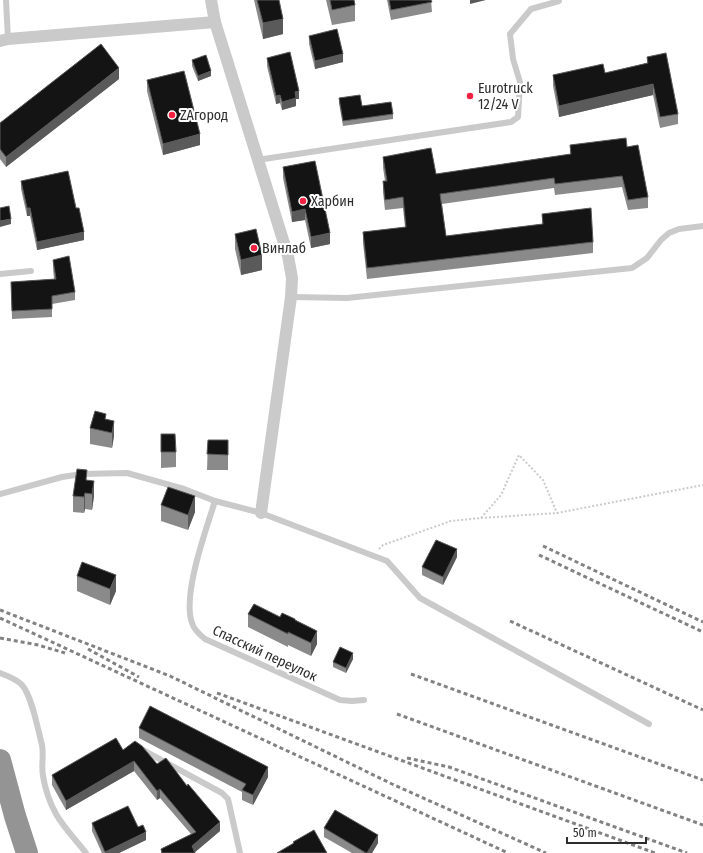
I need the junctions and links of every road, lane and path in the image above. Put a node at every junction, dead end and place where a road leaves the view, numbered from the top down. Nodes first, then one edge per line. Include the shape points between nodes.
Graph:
1 (6, 0) edge
2 (211, 0) edge
3 (559, 1) dead end
4 (215, 22) junction
5 (4, 40) edge
6 (257, 160) junction
7 (703, 226) edge
8 (31, 271) dead end
9 (0, 274) edge
10 (291, 297) junction
11 (703, 485) edge
12 (0, 494) edge
13 (215, 501) junction
14 (261, 513) junction
15 (557, 513) junction
16 (481, 518) junction
17 (372, 555) junction
18 (0, 673) edge
19 (364, 700) dead end
20 (649, 724) dead end
21 (139, 748) edge
22 (0, 760) edge
23 (27, 853) edge
24 (86, 853) edge
25 (240, 853) edge

1 - 5 lane
2 - 4 street
3 - 6 lane via 531,9 510,34 513,59 520,82 518,118 511,122
4 - 5 street
4 - 6 street
6 - 10 street via 288,256 292,278
7 - 10 lane via 678,229 669,233 647,258 632,268 347,298
8 - 9 lane
10 - 14 street
11 - 15 path
12 - 13 lane via 62,477 127,473
13 - 14 lane
13 - 19 lane, Спасский переулок via 194,571 189,603 192,625 198,634 340,700
14 - 17 lane
15 - 16 path
15 - 16 path via 543,480 519,456 501,495
16 - 17 path via 450,521 383,545
17 - 20 lane via 387,561 420,598
18 - 24 lane via 22,685 29,698 44,753 43,777 52,805
21 - 25 lane via 222,793 228,799
22 - 23 highway

